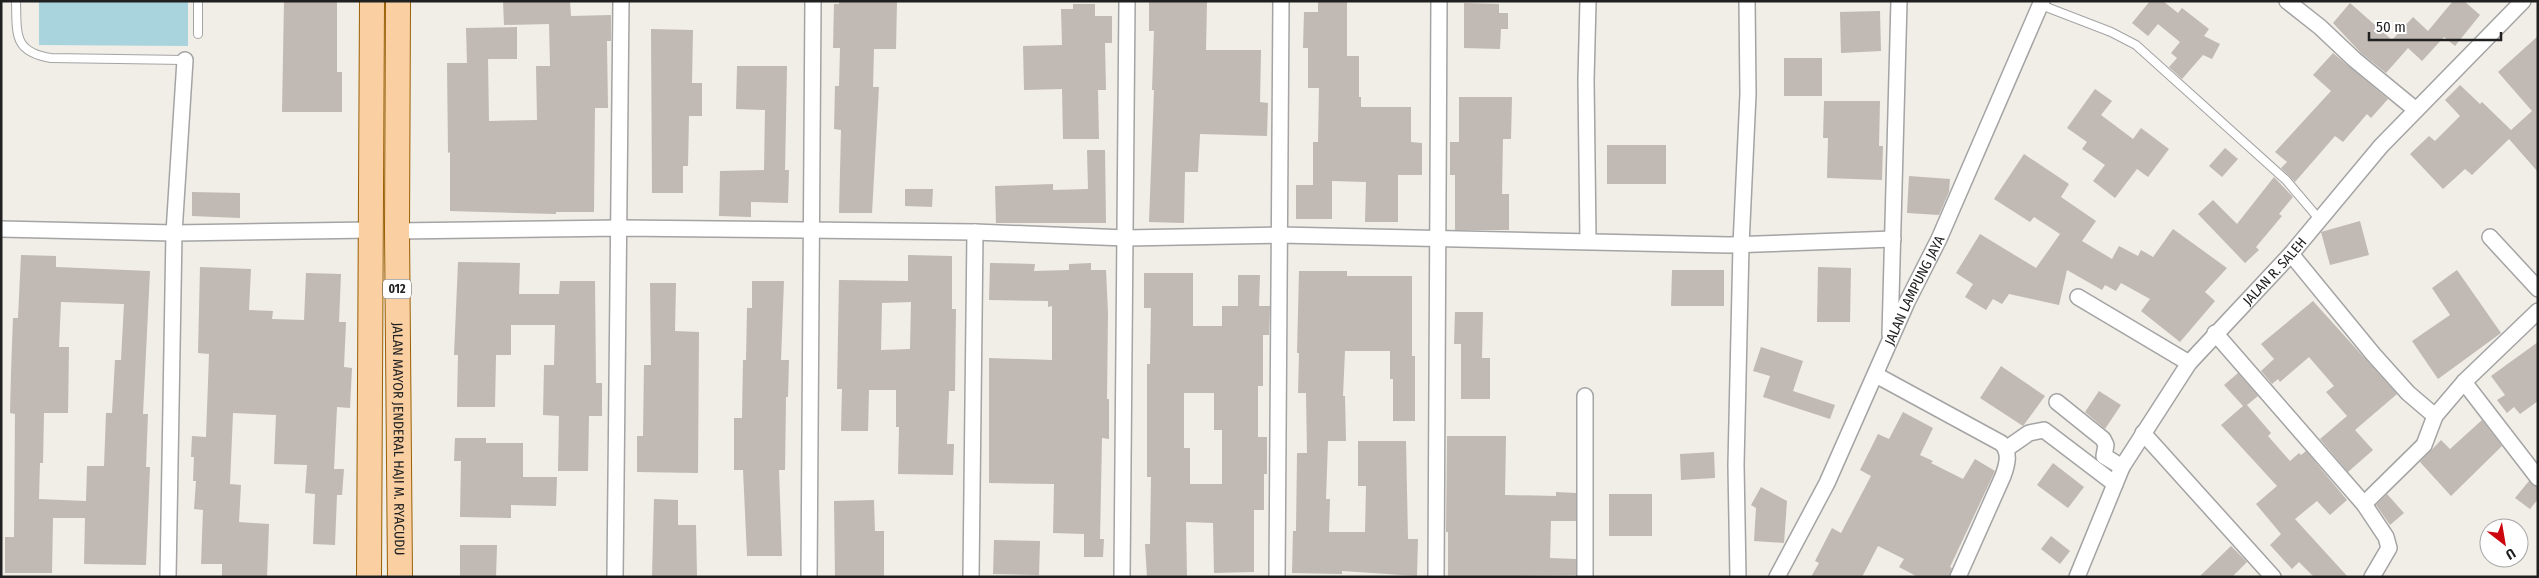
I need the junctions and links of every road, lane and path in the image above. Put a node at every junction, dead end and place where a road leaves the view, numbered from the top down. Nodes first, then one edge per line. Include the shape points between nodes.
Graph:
1 (16, 1) edge
2 (198, 1) edge
3 (372, 1) edge
4 (398, 1) edge
5 (621, 1) edge
6 (813, 1) edge
7 (1127, 1) edge
8 (1281, 1) edge
9 (1439, 1) edge
10 (1588, 1) edge
11 (1746, 1) edge
12 (1898, 1) edge
13 (2287, 1) edge
14 (2524, 1) edge
15 (2041, 3) edge
16 (198, 34) dead end
17 (185, 60) joint
18 (2416, 110) junction
19 (2320, 221) junction
20 (620, 228) junction
21 (1, 229) edge
22 (371, 230) junction
23 (812, 230) junction
24 (397, 231) junction
25 (975, 232) junction
26 (174, 233) junction
27 (1280, 235) junction
28 (2490, 237) dead end
29 (1126, 238) junction
30 (1893, 239) junction
31 (1439, 240) junction
32 (1588, 242) junction
33 (1741, 244) junction
34 (2291, 254) junction
35 (2538, 289) edge
36 (2078, 297) dead end
37 (2538, 311) edge
38 (2215, 333) junction
39 (1890, 346) junction
40 (2189, 363) junction
41 (1876, 375) junction
42 (2464, 382) junction
43 (1585, 396) dead end
44 (2057, 402) dead end
45 (2435, 416) junction
46 (2143, 433) junction
47 (2006, 449) junction
48 (2122, 467) junction
49 (2538, 478) edge
50 (2115, 484) junction
51 (2364, 504) junction
52 (168, 577) edge
53 (369, 577) edge
54 (400, 577) edge
55 (615, 577) edge
56 (809, 577) edge
57 (971, 577) edge
58 (1122, 577) edge
59 (1277, 577) edge
60 (1436, 577) edge
61 (1585, 577) edge
62 (1738, 577) edge
63 (1777, 577) edge
64 (1958, 577) edge
65 (2077, 577) edge
66 (2273, 577) edge
67 (2372, 577) edge

1 - 17 lane via 16,32 28,53 51,58
2 - 16 lane
3 - 22 main road, JALAN MAYOR JENDERAL HAJI M. RYACUDU
4 - 24 main road, JALAN MAYOR JENDERAL HAJI M. RYACUDU / 012
5 - 20 street
6 - 23 street
7 - 29 street
8 - 27 street
9 - 31 street
10 - 32 street
11 - 33 street via 1748,94
12 - 30 street
13 - 18 street
14 - 18 street, JALAN R. SALEH
15 - 19 lane via 2136,45 2286,180
15 - 39 street, JALAN LAMPUNG JAYA
17 - 26 street
18 - 19 street, JALAN R. SALEH via 2380,146
19 - 34 street, JALAN R. SALEH
20 - 23 street
20 - 24 street
20 - 55 street
21 - 26 street
22 - 26 street
22 - 53 main road, JALAN MAYOR JENDERAL HAJI M. RYACUDU
23 - 25 street
23 - 56 street
24 - 54 main road, JALAN MAYOR JENDERAL HAJI M. RYACUDU / 012
25 - 29 street
25 - 57 street
26 - 52 street
27 - 29 street
27 - 31 street
27 - 59 street
28 - 35 street
29 - 58 street
30 - 33 street
30 - 39 street
31 - 32 street
31 - 60 street
32 - 33 street
33 - 62 street via 1736,465
34 - 38 street, JALAN R. SALEH
34 - 45 street via 2373,354 2408,393
36 - 40 street
37 - 42 street
38 - 40 street, JALAN R. SALEH
38 - 51 street
39 - 41 street, JALAN LAMPUNG JAYA
40 - 46 street, JALAN R. SALEH
41 - 47 street via 2001,443
41 - 63 street, JALAN LAMPUNG JAYA via 1827,483
42 - 45 street
42 - 49 street
43 - 61 street
44 - 48 street via 2103,439 2106,445 2104,456
45 - 51 street via 2424,446
46 - 48 street, JALAN R. SALEH
46 - 66 street
47 - 50 street via 2029,434 2044,430
47 - 64 street via 2008,457 2004,473
48 - 50 street, JALAN R. SALEH
50 - 65 street, JALAN R. SALEH
51 - 67 street via 2386,537 2389,548

